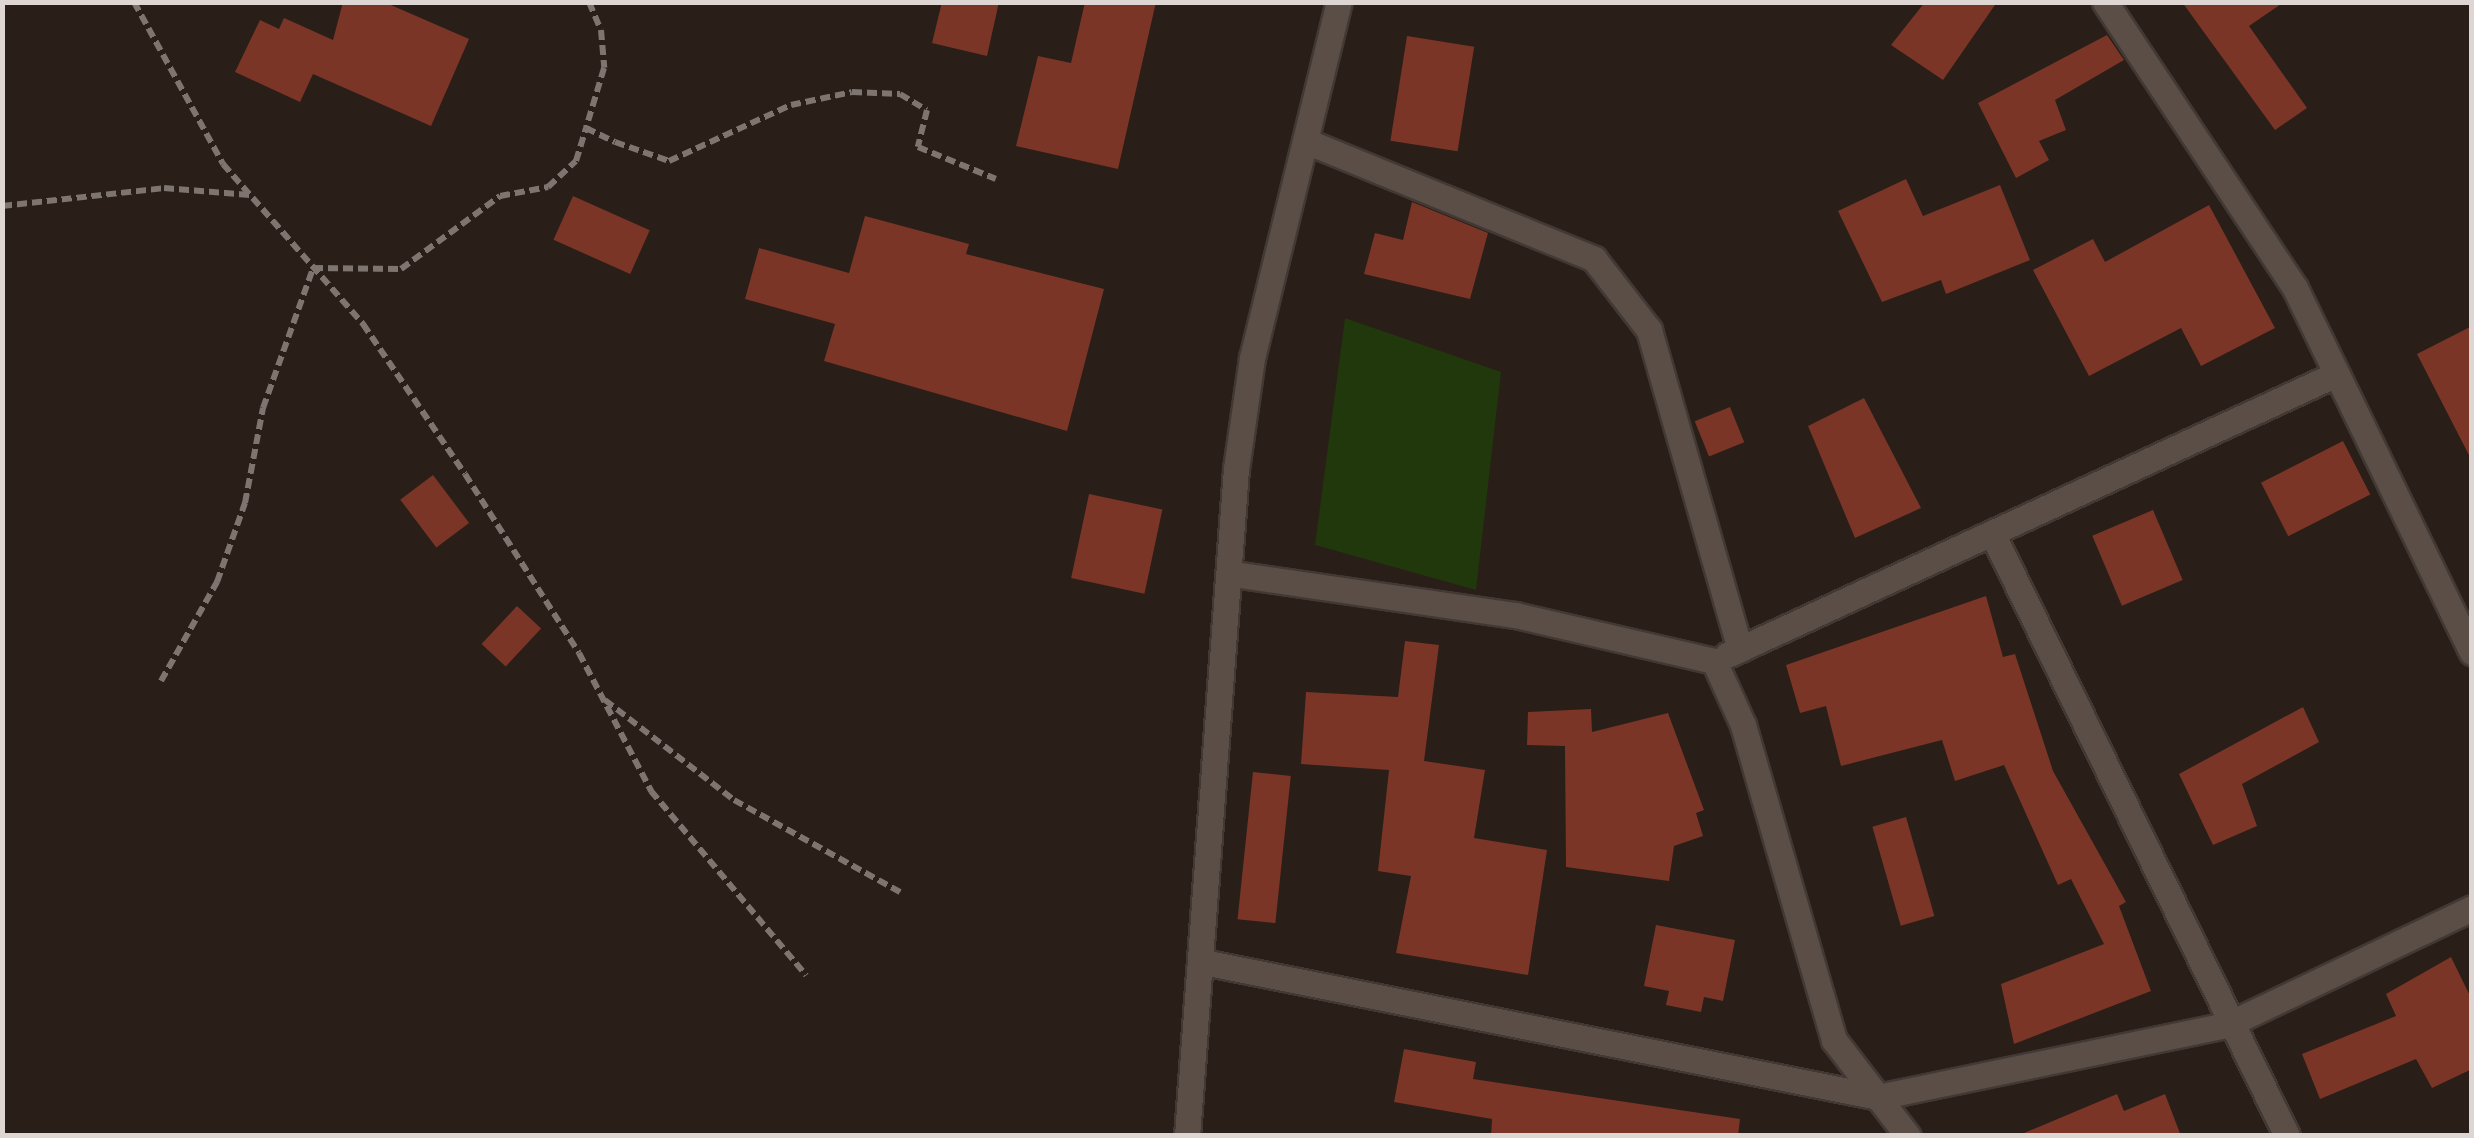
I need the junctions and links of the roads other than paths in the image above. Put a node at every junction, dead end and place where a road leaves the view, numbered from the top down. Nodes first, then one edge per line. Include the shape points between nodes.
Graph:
1 (1339, 2) edge
2 (2105, 2) edge
3 (1308, 142) junction
4 (2332, 376) junction
5 (1994, 534) junction
6 (1233, 574) junction
7 (1740, 650) junction
8 (2472, 652) edge
9 (1714, 661) junction
10 (2472, 908) edge
11 (1204, 962) junction
12 (2229, 1024) junction
13 (1878, 1097) junction
14 (1187, 1136) edge
15 (1908, 1136) edge
16 (2287, 1136) edge

1 - 3 street
2 - 4 street via 2295,288
3 - 6 street via 1252,358 1236,469
3 - 7 street via 1594,258 1649,330
4 - 5 street
4 - 8 street via 2428,549
5 - 7 street
5 - 12 street
6 - 9 street via 1515,614
6 - 11 street
7 - 9 street
9 - 13 street via 1743,726 1834,1040
10 - 12 street
11 - 13 street
11 - 14 street
12 - 13 street
12 - 16 street
13 - 15 street

